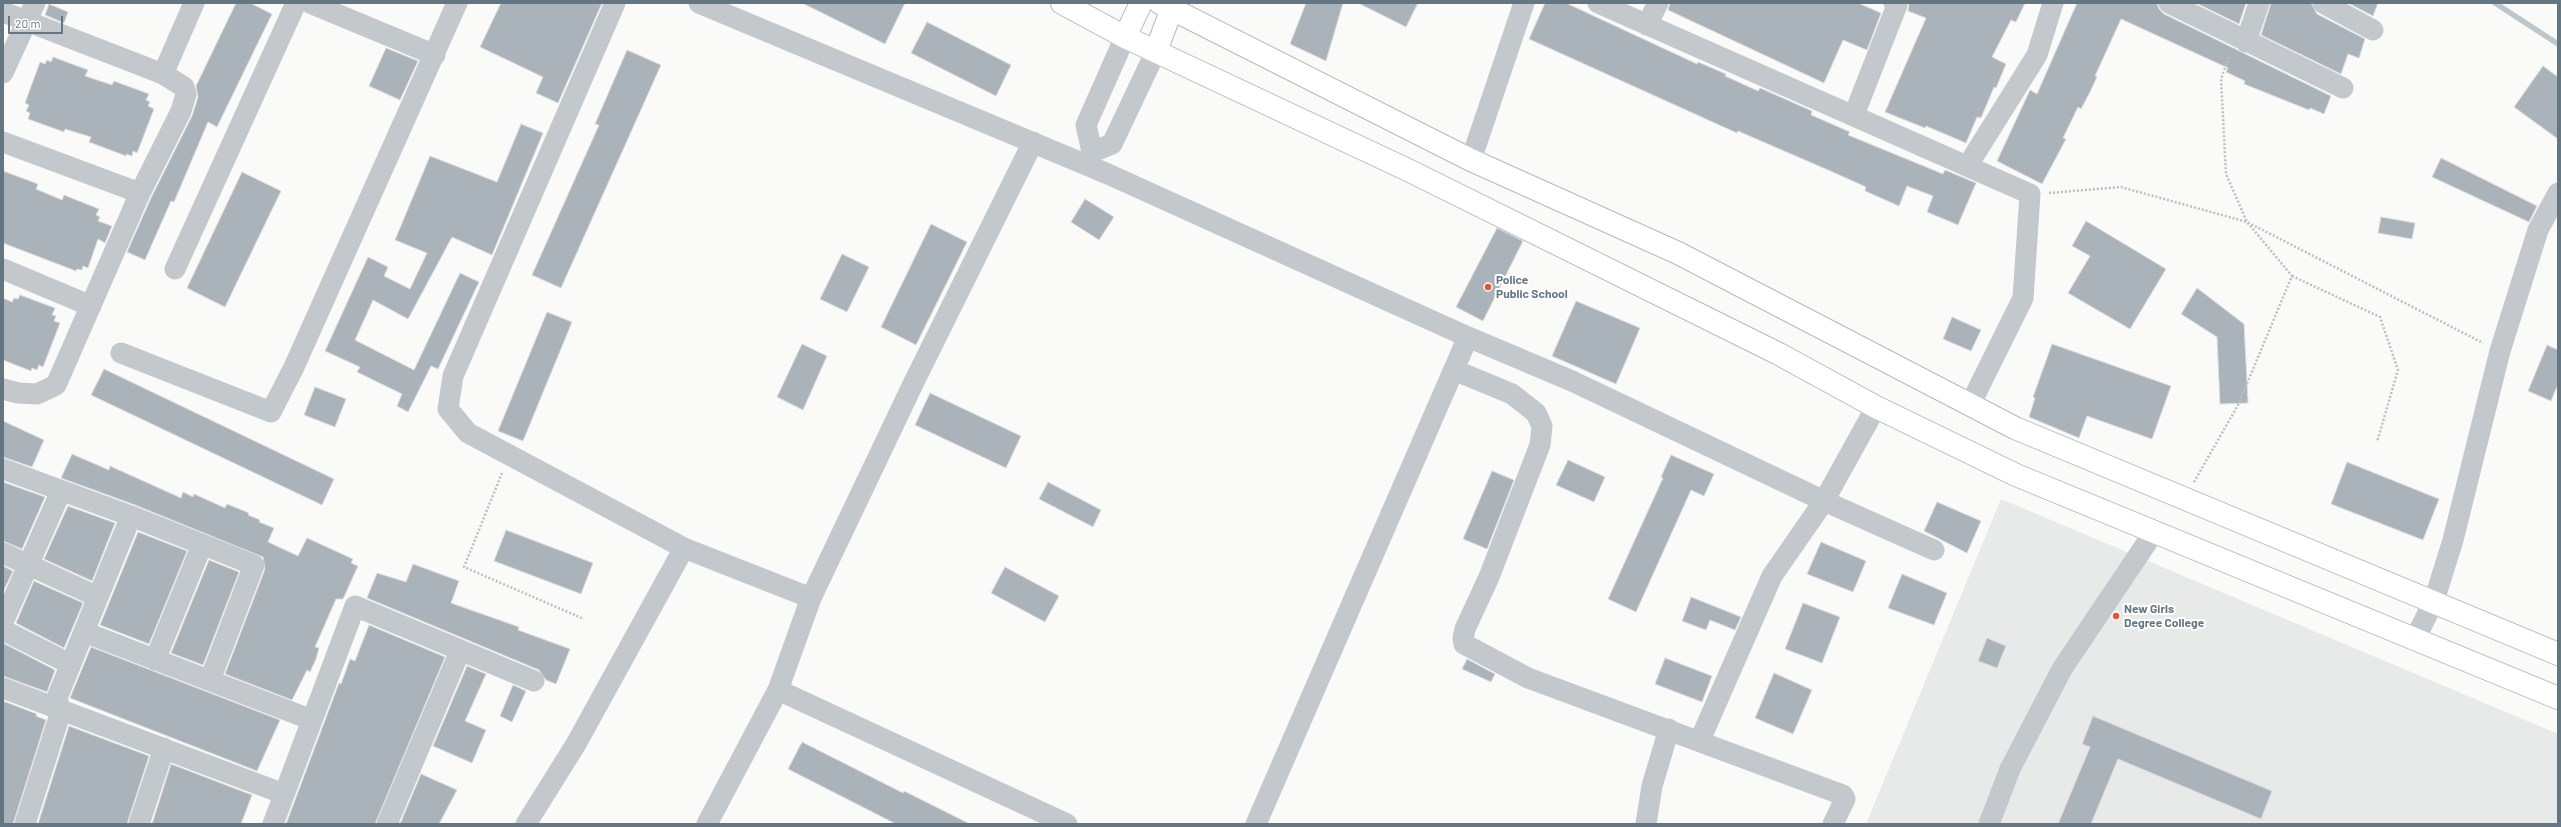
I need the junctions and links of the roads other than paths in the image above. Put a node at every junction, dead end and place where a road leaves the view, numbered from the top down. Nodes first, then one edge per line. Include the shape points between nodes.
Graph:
1 (35, 3) edge
2 (194, 3) edge
3 (296, 3) edge
4 (310, 3) edge
5 (457, 3) edge
6 (615, 3) edge
7 (699, 3) edge
8 (1062, 3) edge
9 (1141, 3) edge
10 (1524, 3) edge
11 (1598, 3) edge
12 (1658, 3) edge
13 (1894, 3) edge
14 (2053, 3) edge
15 (2168, 3) edge
16 (2259, 3) edge
17 (2323, 3) edge
18 (1169, 5) edge
19 (3, 12) edge
20 (26, 22) junction
21 (1647, 25) junction
22 (2373, 30) dead end
23 (1125, 37) junction
24 (2241, 39) junction
25 (1156, 51) junction
26 (434, 55) junction
27 (3, 73) edge
28 (163, 74) junction
29 (2343, 88) dead end
30 (1854, 115) junction
31 (3, 142) edge
32 (1034, 142) junction
33 (1089, 158) junction
34 (1471, 160) junction
35 (1968, 165) junction
36 (140, 193) junction
37 (2558, 193) edge
38 (3, 269) edge
39 (175, 269) dead end
40 (91, 306) junction
41 (1468, 337) junction
42 (121, 353) dead end
43 (1454, 370) junction
44 (3, 389) edge
45 (1970, 404) junction
46 (1876, 407) junction
47 (3, 469) edge
48 (61, 491) junction
49 (1824, 501) junction
50 (131, 516) junction
51 (2154, 532) junction
52 (202, 545) junction
53 (684, 548) junction
54 (1934, 550) dead end
55 (3, 552) edge
56 (28, 564) junction
57 (98, 597) junction
58 (811, 598) junction
59 (2434, 601) junction
60 (3, 622) edge
61 (3, 630) edge
62 (84, 632) junction
63 (2415, 639) junction
64 (460, 651) junction
65 (2558, 654) edge
66 (155, 660) junction
67 (70, 664) junction
68 (210, 680) junction
69 (534, 681) dead end
70 (3, 688) edge
71 (778, 690) junction
72 (2558, 698) edge
73 (61, 711) junction
74 (312, 720) junction
75 (1669, 729) junction
76 (1700, 740) junction
77 (164, 748) junction
78 (284, 794) junction
79 (24, 824) edge
80 (139, 824) edge
81 (273, 824) edge
82 (387, 824) edge
83 (526, 824) edge
84 (707, 824) edge
85 (1067, 824) edge
86 (1256, 824) edge
87 (1646, 824) edge
88 (1833, 824) edge
89 (1989, 824) edge

1 - 20 street
2 - 28 street
3 - 39 street
4 - 26 street
5 - 26 street
6 - 53 street via 453,376 448,409 468,433
7 - 32 street
8 - 23 main road
9 - 23 main road
10 - 34 street
11 - 21 street
12 - 21 street
13 - 30 street via 1897,5
14 - 35 street via 2038,55
15 - 24 street
16 - 24 street
17 - 22 street
18 - 25 main road
18 - 34 main road
19 - 20 street
20 - 27 street
20 - 28 street
21 - 30 street
23 - 25 main road
23 - 33 street via 1086,125
24 - 29 street
25 - 33 street via 1112,144
25 - 46 main road via 1410,171 1779,354
26 - 42 street via 294,367 271,412
28 - 36 street via 184,87 186,94
30 - 35 street
31 - 36 street
32 - 33 street
32 - 58 street via 916,377
33 - 41 street
34 - 45 main road via 1678,253
35 - 45 street via 1982,174 2030,194 2023,298
36 - 40 street
37 - 59 street via 2538,230 2500,352 2453,540
38 - 40 street
40 - 44 street via 56,385 37,394
41 - 43 street
41 - 49 street via 1572,380
43 - 75 street via 1512,394 1536,412 1542,426 1540,445 1489,577 1465,629 1464,644 1528,678
43 - 86 street
45 - 59 main road via 2015,428
46 - 49 street
46 - 51 main road via 2016,475
47 - 48 street
48 - 50 street
48 - 56 street
49 - 54 street
49 - 76 street via 1772,576
50 - 52 street
50 - 57 street
51 - 63 main road
51 - 89 street via 2062,669 2016,756
52 - 66 street
52 - 68 street via 254,565
53 - 58 street
53 - 83 street via 576,744
55 - 56 street
56 - 57 street
56 - 60 street
57 - 62 street
58 - 71 street
59 - 63 street
59 - 65 main road
61 - 67 street
62 - 66 street
62 - 67 street
63 - 72 main road
64 - 69 street
64 - 74 street via 355,606
64 - 82 street
66 - 68 street
67 - 73 street via 57,698
68 - 74 street
70 - 73 street
71 - 84 street
71 - 85 street
73 - 77 street
73 - 79 street
74 - 78 street
75 - 76 street
75 - 87 street via 1652,786
76 - 88 street via 1843,795 1845,799
77 - 78 street
77 - 80 street
78 - 81 street

